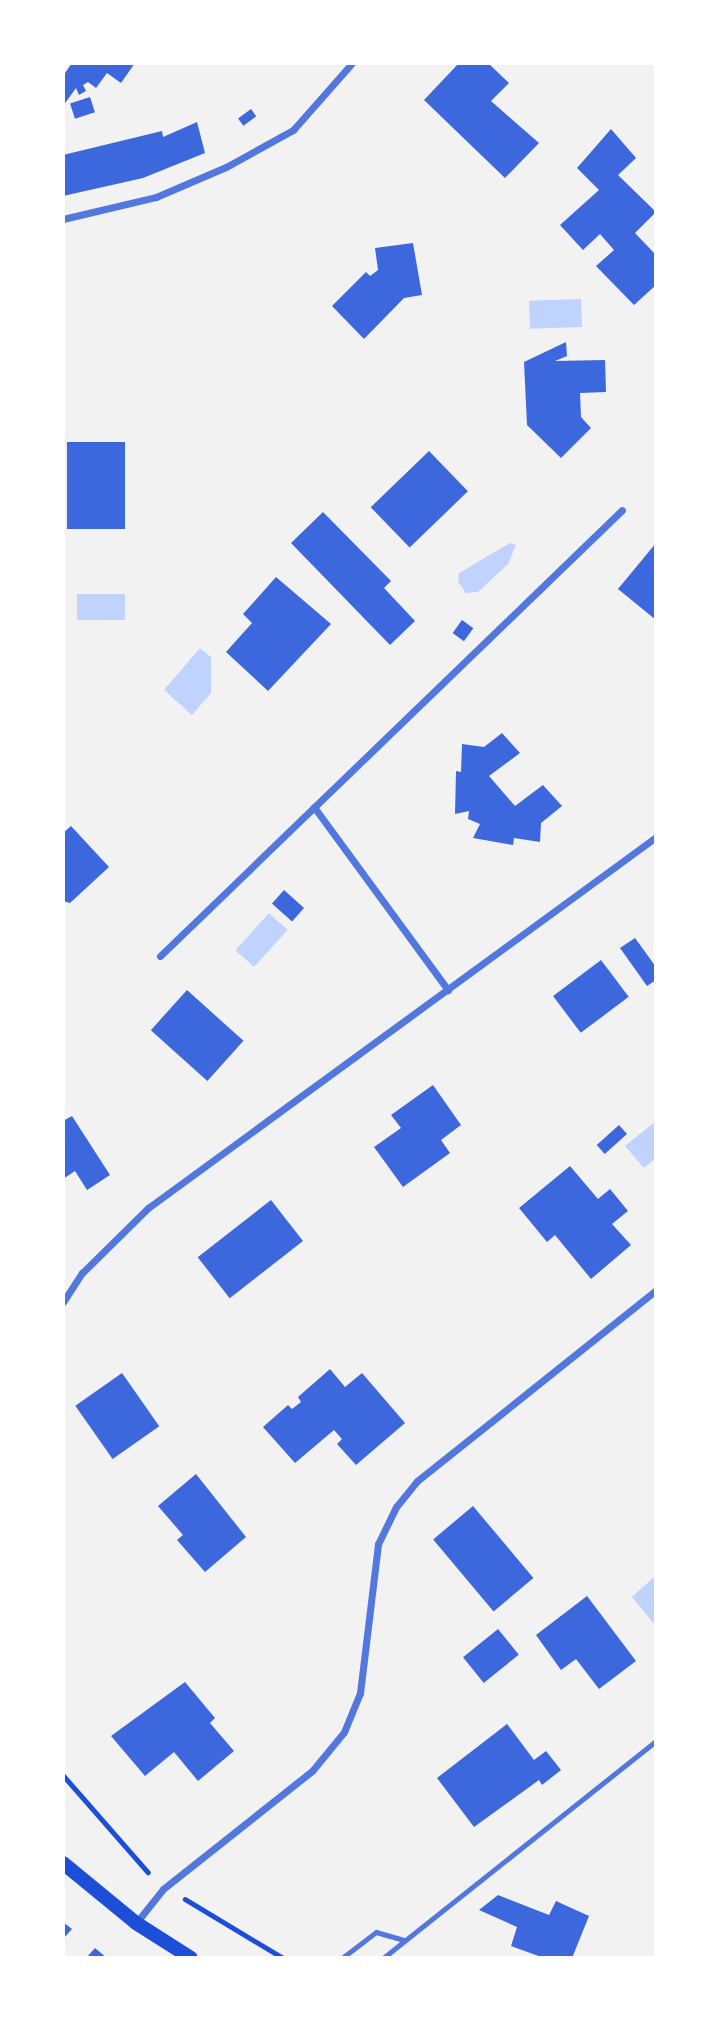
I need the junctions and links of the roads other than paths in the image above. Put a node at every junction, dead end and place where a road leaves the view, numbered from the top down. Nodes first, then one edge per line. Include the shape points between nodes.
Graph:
1 (352, 63) edge
2 (63, 219) edge
3 (622, 510) dead end
4 (314, 807) junction
5 (656, 837) edge
6 (160, 956) dead end
7 (448, 989) junction
8 (656, 1290) edge
9 (63, 1302) edge
10 (656, 1741) edge
11 (63, 1863) edge
12 (136, 1923) junction
13 (404, 1940) junction
14 (191, 1958) edge
15 (342, 1958) edge
16 (383, 1958) edge

1 - 2 street via 293,130 226,167 156,197
3 - 4 street
4 - 6 street
4 - 7 street
5 - 7 street
7 - 9 street via 148,1208 82,1273
8 - 12 street via 416,1481 396,1507 379,1544 360,1693 344,1732 312,1771 163,1889
10 - 13 lane
11 - 12 main road
12 - 14 main road
13 - 15 lane via 376,1932
13 - 16 lane

